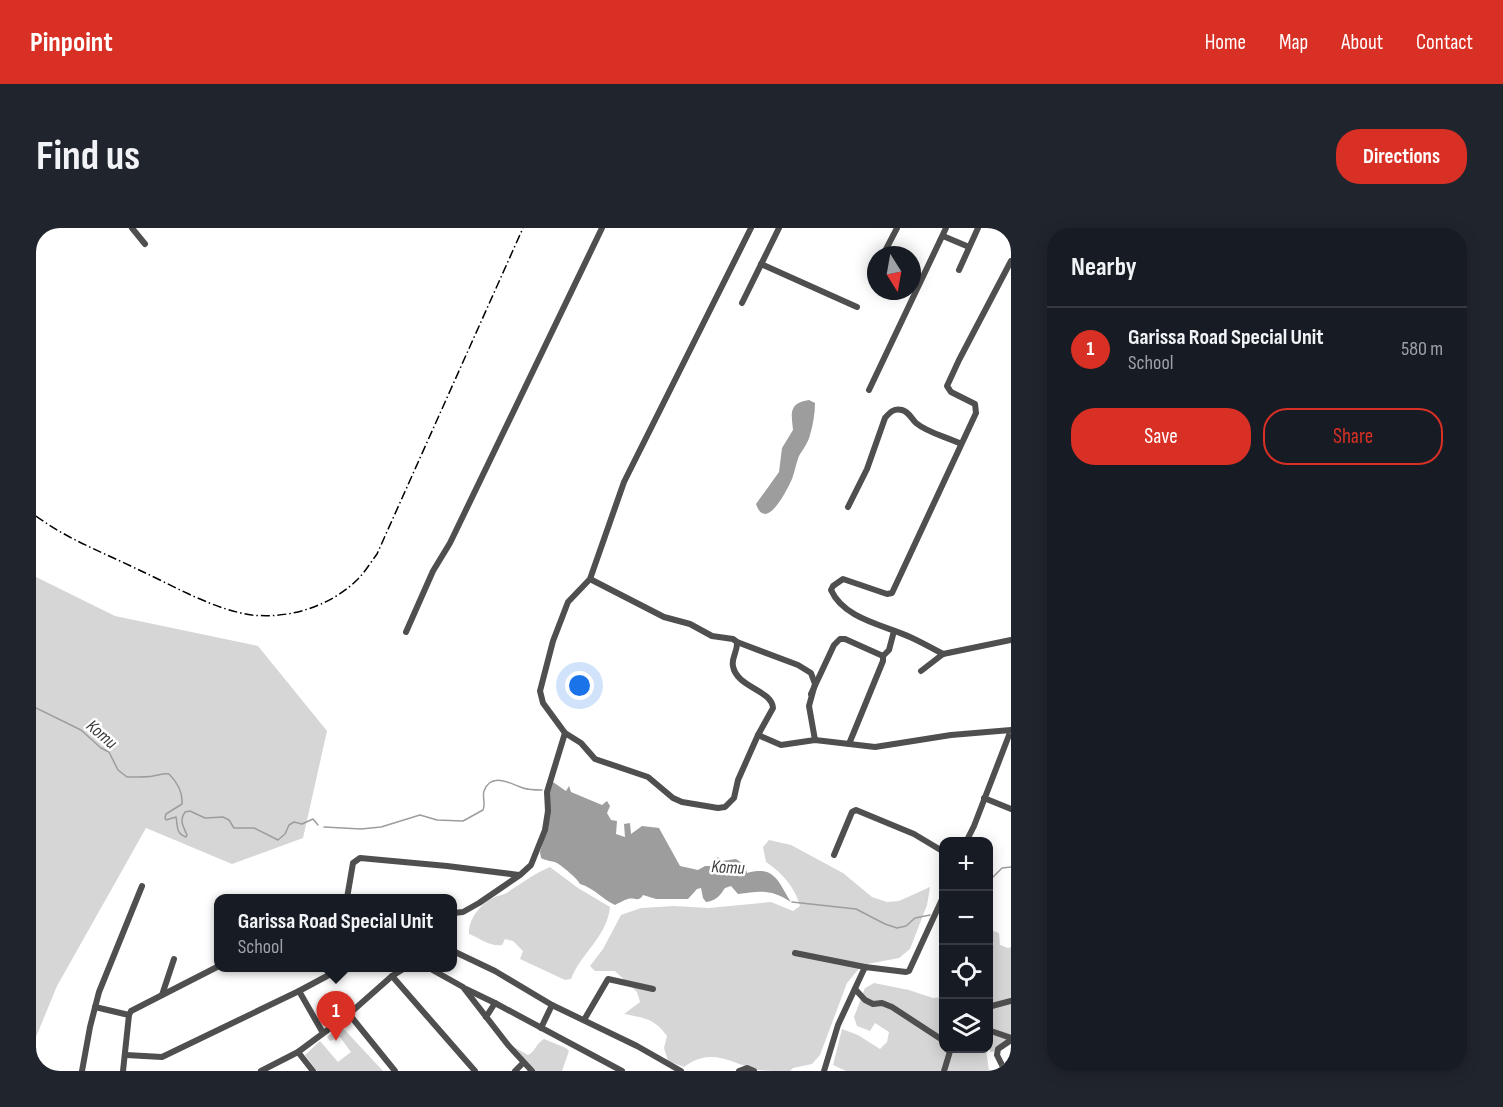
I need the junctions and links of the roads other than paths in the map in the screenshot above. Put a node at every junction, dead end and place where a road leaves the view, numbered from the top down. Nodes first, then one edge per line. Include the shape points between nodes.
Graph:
1 (132, 228) edge
2 (602, 228) edge
3 (751, 228) edge
4 (779, 228) edge
5 (886, 228) edge
6 (946, 228) edge
7 (978, 228) edge
8 (896, 230) edge
9 (943, 236) junction
10 (145, 244) dead end
11 (888, 246) edge
12 (969, 247) junction
13 (1011, 261) edge
14 (761, 264) junction
15 (959, 270) dead end
16 (742, 303) dead end
17 (857, 307) dead end
18 (869, 390) dead end
19 (961, 444) junction
20 (848, 507) dead end
21 (590, 579) junction
22 (894, 631) junction
23 (406, 632) dead end
24 (1011, 640) edge
25 (737, 642) junction
26 (943, 654) junction
27 (883, 656) junction
28 (921, 671) dead end
29 (811, 694) junction
30 (565, 733) junction
31 (758, 735) junction
32 (1010, 739) edge
33 (815, 740) junction
34 (849, 744) junction
35 (984, 798) junction
36 (1011, 809) edge
37 (968, 837) edge
38 (939, 849) edge
39 (834, 855) dead end
40 (520, 875) junction
41 (142, 886) dead end
42 (348, 894) edge
43 (939, 906) edge
44 (457, 913) edge
45 (457, 953) edge
46 (795, 953) dead end
47 (174, 959) dead end
48 (865, 967) junction
49 (214, 969) edge
50 (335, 972) edge
51 (398, 972) edge
52 (436, 972) edge
53 (392, 976) junction
54 (463, 987) junction
55 (653, 989) dead end
56 (855, 989) junction
57 (299, 991) junction
58 (162, 995) junction
59 (1011, 1001) edge
60 (495, 1003) junction
61 (552, 1005) junction
62 (993, 1006) edge
63 (95, 1007) junction
64 (349, 1014) junction
65 (129, 1015) junction
66 (486, 1017) junction
67 (584, 1020) junction
68 (541, 1028) junction
69 (993, 1032) edge
70 (322, 1033) junction
71 (939, 1038) edge
72 (1011, 1039) edge
73 (298, 1052) junction
74 (949, 1053) edge
75 (126, 1055) junction
76 (523, 1063) junction
77 (82, 1071) edge
78 (123, 1071) edge
79 (261, 1071) edge
80 (313, 1071) edge
81 (395, 1071) edge
82 (475, 1071) edge
83 (515, 1071) edge
84 (532, 1071) edge
85 (622, 1071) edge
86 (681, 1071) edge
87 (739, 1071) edge
88 (754, 1071) edge
89 (824, 1071) edge
90 (944, 1071) edge
91 (1005, 1071) edge

1 - 10 street
2 - 23 street
3 - 21 street via 624,482
4 - 14 street
5 - 8 street
6 - 9 street
7 - 12 street
8 - 11 street
9 - 12 street
9 - 18 street
12 - 15 street
13 - 19 street via 948,384 951,392 976,406
14 - 16 street
14 - 17 street
19 - 20 street via 920,425 904,411 890,412
19 - 22 street via 892,593 843,579 831,590 843,606
21 - 25 street via 664,617
21 - 30 street via 568,602 540,692 543,703
22 - 26 street
22 - 27 street via 890,650
24 - 26 street
25 - 29 street via 806,669 814,679
25 - 31 street via 733,669 773,703
26 - 28 street
27 - 29 street via 840,639
27 - 34 street
29 - 33 street via 809,706
30 - 31 street via 595,759 648,777 673,798 718,808 734,798
30 - 40 street via 547,792 545,830 531,864
31 - 33 street via 781,745
32 - 34 street via 1011,730 875,747
32 - 35 street
33 - 34 street
35 - 36 street
35 - 37 street
38 - 39 street via 914,834 855,810
40 - 42 street via 360,858 354,862
40 - 44 street
41 - 63 street
43 - 48 street via 909,971
45 - 61 street
46 - 48 street
47 - 58 street
48 - 56 street
49 - 58 street
50 - 57 street
51 - 53 street
52 - 54 street
53 - 64 street
53 - 82 street
54 - 60 street
54 - 66 street
55 - 67 street via 608,979
56 - 71 street via 865,1000 892,1007
56 - 89 street via 838,1025
57 - 70 street
57 - 75 street via 162,1056
58 - 65 street via 136,1007
59 - 62 street
60 - 66 street
60 - 68 street
61 - 67 street
61 - 68 street
63 - 65 street
63 - 77 street
64 - 70 street
64 - 81 street
65 - 75 street
66 - 76 street
67 - 86 street
68 - 85 street
69 - 72 street
70 - 73 street
72 - 91 street via 998,1049
73 - 79 street
73 - 80 street
74 - 90 street
75 - 78 street
76 - 83 street
76 - 84 street
87 - 88 street

